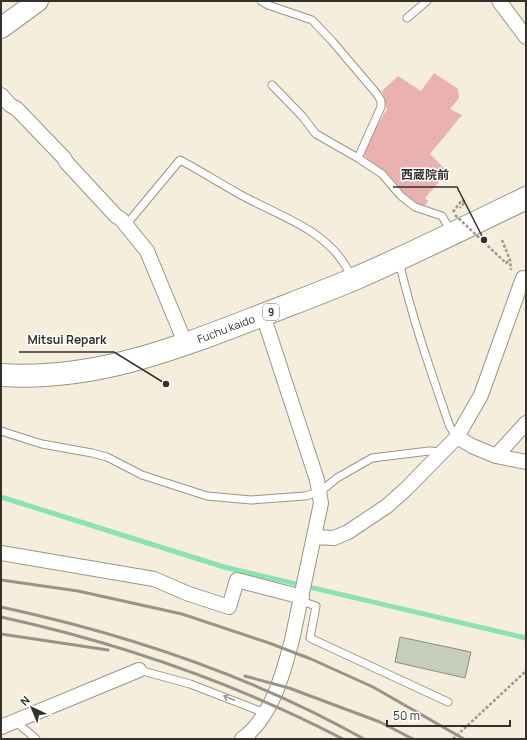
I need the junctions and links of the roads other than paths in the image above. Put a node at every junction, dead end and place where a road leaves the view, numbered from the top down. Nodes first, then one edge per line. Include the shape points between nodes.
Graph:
1 (38, 1) edge
2 (261, 1) edge
3 (427, 1) edge
4 (499, 1) edge
5 (407, 18) dead end
6 (1, 28) edge
7 (526, 37) edge
8 (272, 85) dead end
9 (1, 95) edge
10 (358, 158) junction
11 (526, 198) edge
12 (452, 224) junction
13 (126, 225) junction
14 (399, 259) junction
15 (523, 278) dead end
16 (353, 280) junction
17 (263, 315) junction
18 (186, 345) junction
19 (1, 375) edge
20 (526, 423) edge
21 (1, 431) edge
22 (457, 437) junction
23 (442, 452) junction
24 (496, 456) junction
25 (526, 462) edge
26 (320, 492) junction
27 (314, 537) junction
28 (1, 553) edge
29 (302, 593) junction
30 (139, 670) joint
31 (448, 702) dead end
32 (265, 713) junction
33 (15, 721) junction
34 (1, 727) edge
35 (36, 739) edge
36 (242, 739) edge

1 - 6 street
2 - 10 lane via 312,20 381,101 381,107
3 - 5 lane
4 - 7 street
8 - 10 lane via 316,134
9 - 13 street
10 - 12 lane via 382,174 401,196 415,207 442,216
11 - 12 main road, Fuchu kaido / 9
12 - 14 main road, Fuchu kaido / 9
13 - 16 lane via 180,160 316,235 343,261
13 - 18 street via 147,251
14 - 16 main road, Fuchu kaido / 9
14 - 22 lane via 423,350 450,427
15 - 22 street via 481,395
16 - 17 main road, Fuchu kaido / 9
17 - 18 main road, Fuchu kaido / 9
17 - 26 street
18 - 19 main road, Fuchu kaido / 9 via 116,366 66,374
20 - 24 street
21 - 26 lane via 42,444 107,457 142,475 207,496 251,500 305,496
22 - 23 street
22 - 24 street
23 - 26 lane via 429,451 372,458 336,478
23 - 27 street via 387,506 348,532 334,538
24 - 25 street
26 - 27 street via 321,504
27 - 29 street
28 - 29 street via 154,579 229,607 237,580
29 - 31 lane via 316,606 310,638
29 - 32 street via 287,660
32 -> 30 lane via 190,684
30 - 33 street
32 - 36 street via 258,724
33 - 34 street
33 - 35 lane

